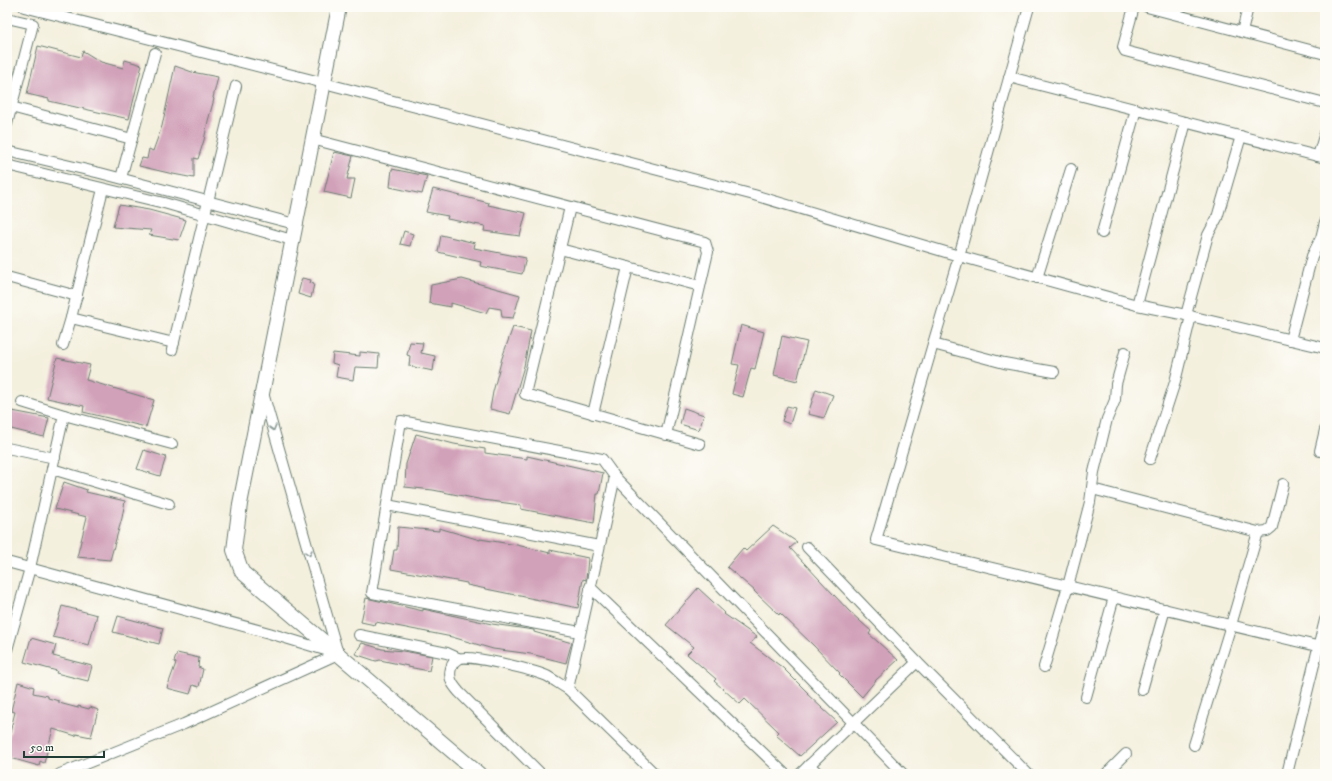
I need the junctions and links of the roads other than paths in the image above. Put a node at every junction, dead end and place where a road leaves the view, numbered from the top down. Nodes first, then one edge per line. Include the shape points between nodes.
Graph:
1 (24, 7) edge
2 (339, 7) edge
3 (1029, 7) edge
4 (1134, 7) edge
5 (1147, 7) edge
6 (1248, 7) edge
7 (7, 18) edge
8 (1242, 32) junction
9 (155, 53) dead end
10 (1325, 54) edge
11 (1009, 77) junction
12 (324, 83) junction
13 (236, 86) dead end
14 (1325, 103) edge
15 (11, 107) junction
16 (1136, 109) junction
17 (1186, 122) junction
18 (7, 124) edge
19 (1325, 133) edge
20 (1241, 136) junction
21 (132, 139) junction
22 (312, 139) junction
23 (7, 151) edge
24 (1322, 157) edge
25 (7, 165) edge
26 (1070, 169) dead end
27 (121, 178) junction
28 (103, 189) junction
29 (209, 201) junction
30 (570, 207) junction
31 (205, 215) junction
32 (1325, 222) edge
33 (296, 224) junction
34 (1102, 233) dead end
35 (292, 240) junction
36 (560, 249) junction
37 (959, 256) junction
38 (628, 267) junction
39 (7, 277) edge
40 (1037, 278) junction
41 (700, 286) junction
42 (77, 296) junction
43 (1137, 305) junction
44 (1189, 315) junction
45 (72, 318) junction
46 (1290, 340) junction
47 (932, 344) junction
48 (63, 345) dead end
49 (1325, 348) edge
50 (1125, 352) dead end
51 (1054, 372) dead end
52 (262, 390) junction
53 (22, 402) dead end
54 (593, 414) junction
55 (64, 415) junction
56 (1325, 430) edge
57 (666, 435) junction
58 (172, 444) dead end
59 (700, 444) dead end
60 (7, 448) edge
61 (1320, 452) dead end
62 (54, 458) junction
63 (1150, 459) dead end
64 (52, 469) junction
65 (615, 477) junction
66 (1283, 484) dead end
67 (1092, 489) junction
68 (169, 504) dead end
69 (386, 505) junction
70 (1258, 532) junction
71 (600, 546) junction
72 (807, 547) dead end
73 (7, 562) edge
74 (30, 568) junction
75 (1068, 586) junction
76 (590, 587) junction
77 (1114, 597) junction
78 (1165, 609) junction
79 (1325, 620) edge
80 (1231, 625) junction
81 (580, 632) junction
82 (359, 635) dead end
83 (1321, 647) edge
84 (7, 650) edge
85 (338, 654) junction
86 (458, 658) junction
87 (917, 662) junction
88 (1044, 667) dead end
89 (568, 690) junction
90 (1142, 690) dead end
91 (1086, 698) dead end
92 (853, 722) junction
93 (1194, 745) dead end
94 (1126, 754) dead end
95 (809, 765) junction
96 (60, 774) edge
97 (479, 774) edge
98 (541, 774) edge
99 (656, 774) edge
100 (785, 774) edge
101 (800, 774) edge
102 (819, 774) edge
103 (903, 774) edge
104 (1028, 774) edge
105 (1106, 774) edge
106 (1287, 774) edge

1 - 12 street
2 - 12 main road
3 - 11 street
4 - 14 street via 1123,47 1126,51
5 - 8 street
6 - 8 street
7 - 15 street via 33,24
8 - 10 street
9 - 21 street
11 - 16 street
11 - 37 street
12 - 22 main road
12 - 37 street via 754,195
13 - 29 street
15 - 18 street
15 - 21 street
16 - 17 street
16 - 34 street
17 - 20 street
17 - 43 street
19 - 24 street
20 - 24 street
20 - 44 street via 1217,218 1208,235
21 - 27 street
22 - 30 street
22 - 33 main road
23 - 27 street
25 - 28 street
26 - 40 street
27 - 29 street
28 - 31 street
28 - 42 street
29 - 31 street
29 - 33 street
30 - 36 street
30 - 41 street via 705,242 708,252
31 - 35 street
31 - 45 street via 173,347
32 - 46 street via 1312,256
33 - 35 main road
35 - 52 main road
36 - 38 street
36 - 54 street via 525,394
37 - 40 street
37 - 47 street
38 - 41 street
38 - 54 street
39 - 42 street
40 - 43 street
41 - 57 street
42 - 45 street
43 - 44 street
44 - 46 street
44 - 63 street via 1175,382
45 - 48 street
46 - 49 street
47 - 51 street via 1004,363
47 - 75 street via 876,540
50 - 67 street via 1116,384 1115,400 1094,472
52 -> 85 street
52 - 85 main road via 240,504 234,550 242,572
53 - 55 street
54 - 57 street
55 - 58 street
55 - 62 street
56 - 61 street
57 - 59 street
60 - 62 street
62 - 64 street
64 - 68 street
64 - 74 street
65 - 69 street via 602,459 401,421
65 - 71 street
65 - 92 street
66 - 70 street via 1272,527 1267,531
67 - 70 street
67 - 75 street
69 - 71 street
69 - 81 street via 372,592
70 - 80 street
71 - 76 street
72 - 87 street
73 - 74 street
74 - 84 street
74 - 85 street
75 - 77 street
75 - 88 street
76 - 81 street
76 - 100 street
77 - 78 street
77 - 91 street
78 - 80 street
78 - 90 street
79 - 83 street
80 - 83 street
80 - 93 street
81 - 89 street
82 - 86 street via 447,653
83 - 106 street
85 - 96 street via 184,724
85 - 97 main road
86 - 89 street via 490,660 547,676
86 - 98 street via 452,663 451,682
87 - 92 street
87 - 104 street
89 - 99 street
92 - 95 street
92 - 103 street
94 - 105 street
95 - 101 street
95 - 102 street

